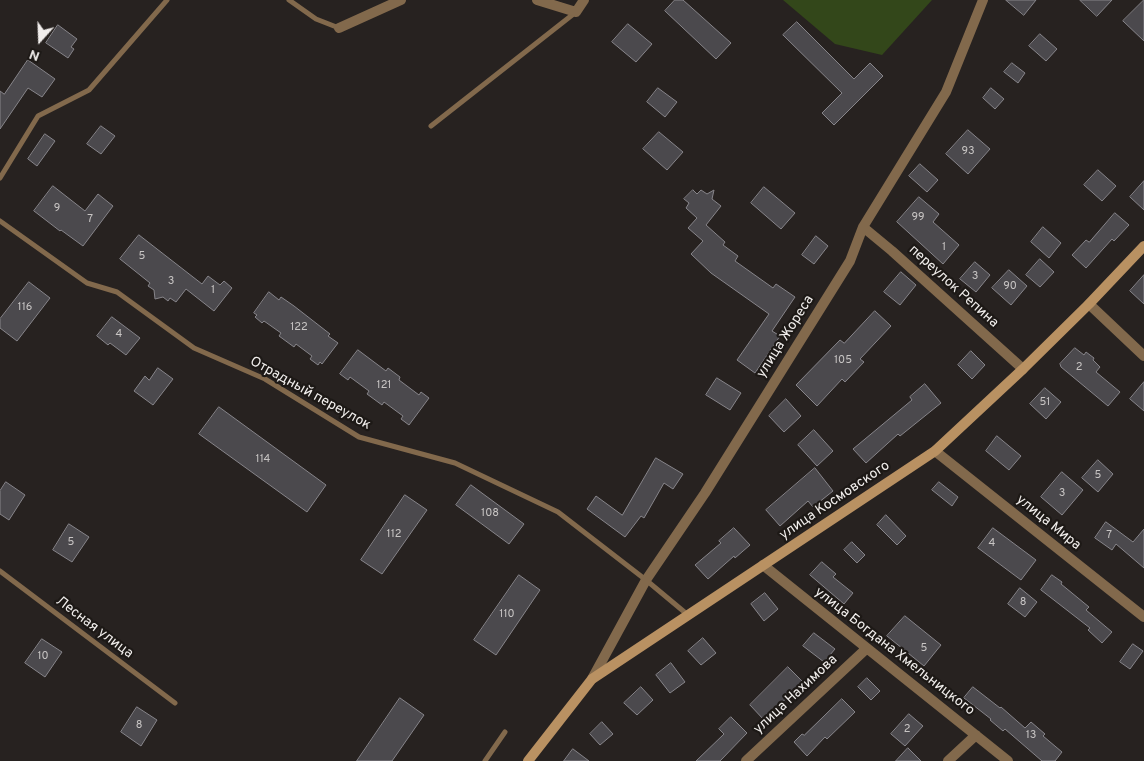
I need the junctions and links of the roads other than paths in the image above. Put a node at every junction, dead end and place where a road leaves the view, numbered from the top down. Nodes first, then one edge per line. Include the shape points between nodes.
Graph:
1 (167, 0) edge
2 (289, 0) edge
3 (401, 0) edge
4 (537, 0) edge
5 (584, 0) edge
6 (983, 0) edge
7 (576, 12) junction
8 (339, 28) joint
9 (430, 126) dead end
10 (0, 178) edge
11 (0, 222) edge
12 (863, 227) junction
13 (1144, 246) edge
14 (1089, 304) junction
15 (1144, 356) edge
16 (1023, 369) junction
17 (935, 451) junction
18 (763, 565) junction
19 (0, 571) edge
20 (646, 580) junction
21 (688, 615) junction
22 (1144, 617) edge
23 (866, 649) junction
24 (592, 679) junction
25 (175, 703) dead end
26 (506, 732) dead end
27 (976, 735) junction
28 (485, 761) edge
29 (528, 761) edge
30 (746, 761) edge
31 (948, 761) edge
32 (1008, 761) edge

1 - 10 lane via 89,90 38,116
2 - 8 lane via 316,19
3 - 8 street
4 - 7 street
5 - 7 street
6 - 12 street, улица Жореса via 946,92
7 - 9 lane
11 - 20 lane, Отрадный переулок via 86,283 117,292 194,348 265,379 360,437 455,463 558,512
12 - 16 street, переулок Репина
12 - 20 street, улица Жореса via 850,262
13 - 14 main road, улица Космовского
14 - 15 street
14 - 16 main road, улица Космовского
16 - 17 main road, улица Космовского
17 - 18 main road, улица Космовского
17 - 22 street, улица Мира
18 - 21 main road, улица Космовского
18 - 23 street, улица Богдана Хмельницкого
19 - 25 lane, Лесная улица
20 - 21 lane, Отрадный переулок
20 - 24 street, улица Жореса
21 - 24 main road, улица Космовского
23 - 27 street, улица Богдана Хмельницкого
23 - 30 street, улица Нахимова
24 - 29 main road, улица Космовского
26 - 28 lane
27 - 31 street
27 - 32 street, улица Богдана Хмельницкого

